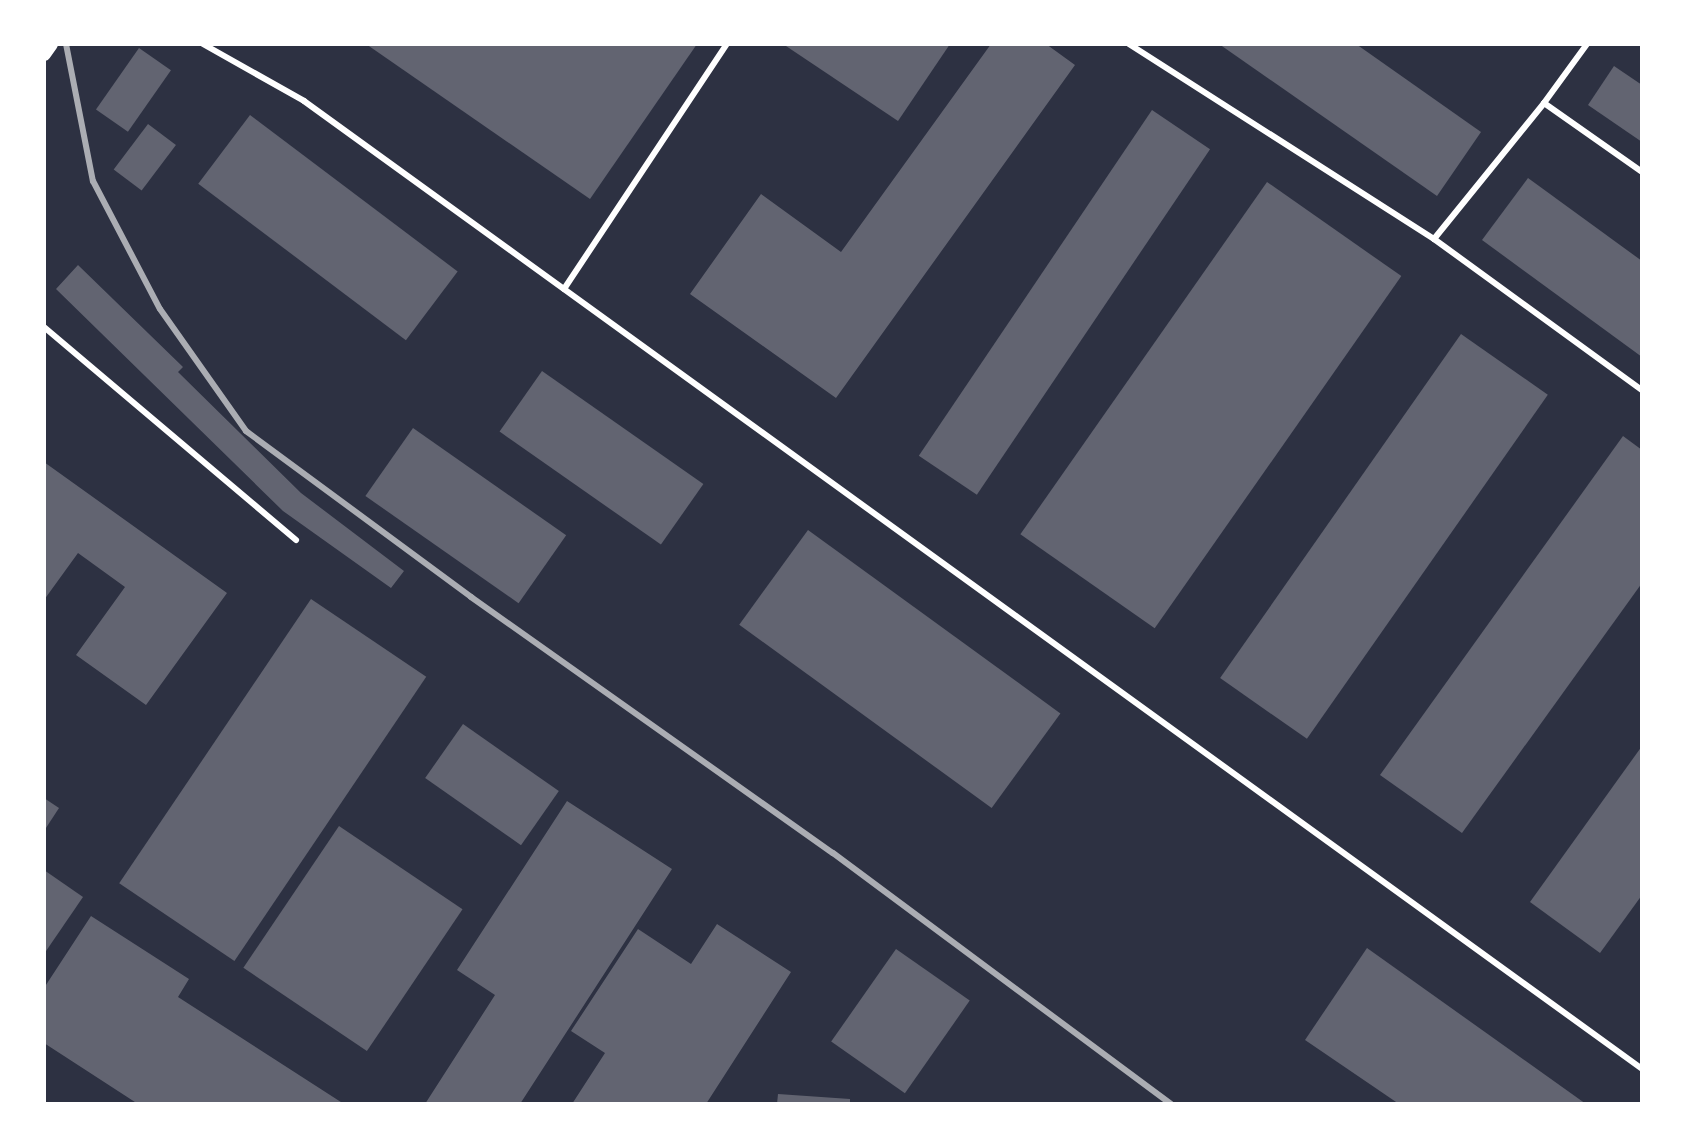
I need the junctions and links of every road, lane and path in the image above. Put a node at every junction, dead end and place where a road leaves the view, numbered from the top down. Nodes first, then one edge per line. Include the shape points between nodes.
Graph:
1 (51, 44) edge
2 (203, 44) edge
3 (727, 44) edge
4 (1129, 44) edge
5 (1587, 44) edge
6 (44, 54) edge
7 (1544, 103) junction
8 (1642, 172) edge
9 (1434, 239) junction
10 (564, 289) junction
11 (44, 327) edge
12 (1642, 390) edge
13 (296, 540) dead end
14 (1642, 1069) edge

1 - 6 street
2 - 10 lane via 304,101
3 - 10 lane
4 - 9 lane
5 - 7 lane
7 - 8 lane
7 - 9 lane
9 - 12 lane
10 - 14 lane
11 - 13 lane

